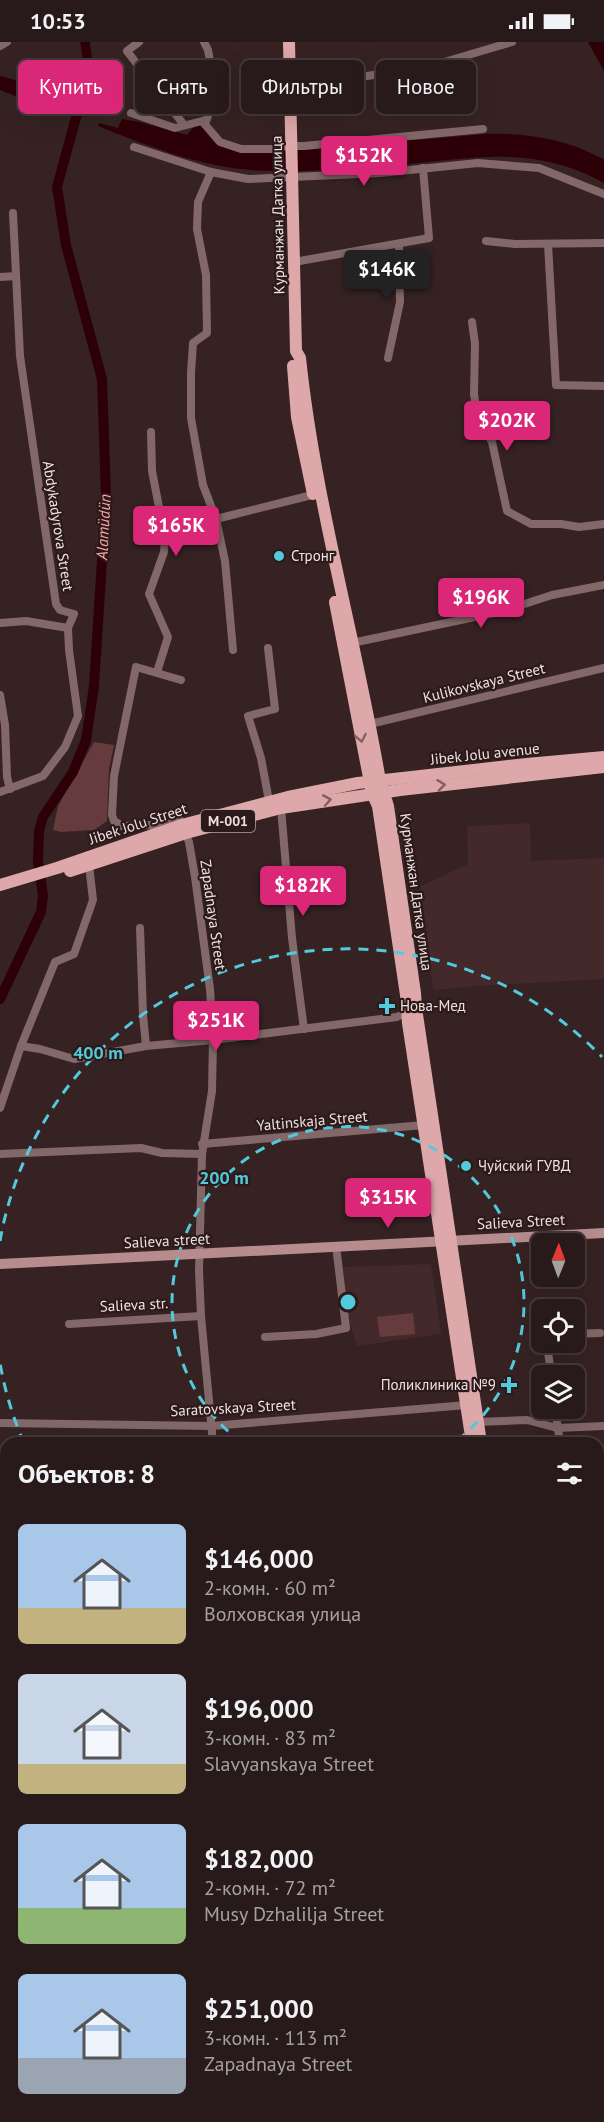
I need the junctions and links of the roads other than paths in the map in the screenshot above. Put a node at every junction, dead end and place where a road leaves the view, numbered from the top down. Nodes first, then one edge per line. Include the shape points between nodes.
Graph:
1 (7, 42) edge
2 (139, 42) edge
3 (204, 42) edge
4 (289, 42) edge
5 (512, 42) edge
6 (0, 46) edge
7 (289, 60) edge
8 (364, 76) edge
9 (131, 113) dead end
10 (290, 114) edge
11 (205, 124) junction
12 (184, 125) junction
13 (483, 129) dead end
14 (291, 146) junction
15 (134, 147) dead end
16 (423, 168) junction
17 (211, 172) junction
18 (292, 177) junction
19 (604, 194) edge
20 (13, 213) dead end
21 (486, 242) dead end
22 (548, 243) junction
23 (604, 243) edge
24 (399, 244) junction
25 (294, 262) junction
26 (16, 276) junction
27 (0, 277) edge
28 (472, 322) dead end
29 (388, 358) dead end
30 (604, 386) edge
31 (151, 432) dead end
32 (317, 494) junction
33 (216, 519) junction
34 (604, 524) edge
35 (604, 585) edge
36 (0, 622) edge
37 (68, 628) junction
38 (352, 643) junction
39 (268, 648) dead end
40 (233, 650) dead end
41 (604, 668) edge
42 (157, 672) junction
43 (181, 680) dead end
44 (0, 695) edge
45 (370, 724) junction
46 (604, 757) edge
47 (604, 767) edge
48 (376, 787) junction
49 (10, 789) junction
50 (0, 792) edge
51 (269, 801) junction
52 (281, 808) junction
53 (154, 829) junction
54 (184, 829) junction
55 (89, 865) junction
56 (58, 871) junction
57 (20, 883) junction
58 (0, 885) edge
59 (0, 893) edge
60 (140, 928) dead end
61 (407, 1012) junction
62 (304, 1029) junction
63 (213, 1040) junction
64 (21, 1046) junction
65 (146, 1046) junction
66 (0, 1108) edge
67 (424, 1125) junction
68 (202, 1144) junction
69 (0, 1154) edge
70 (202, 1154) junction
71 (604, 1233) edge
72 (447, 1241) junction
73 (336, 1246) junction
74 (200, 1255) junction
75 (0, 1264) edge
76 (201, 1316) junction
77 (69, 1324) dead end
78 (600, 1333) dead end
79 (585, 1334) edge
80 (265, 1337) dead end
81 (467, 1405) junction
82 (556, 1419) edge
83 (478, 1422) junction
84 (0, 1423) edge
85 (212, 1426) junction
86 (604, 1426) edge
87 (557, 1428) junction
88 (213, 1437) edge
89 (471, 1437) edge
90 (480, 1437) edge
91 (559, 1437) edge

1 - 6 street
2 - 12 street via 127,51
3 - 11 street via 216,94
4 - 7 main road, Курманжан Датка улица
5 - 8 street via 431,66
9 - 12 street via 175,128
10 - 14 main road, Курманжан Датка улица
11 - 12 street via 202,121
11 - 14 street via 220,142 241,149
13 - 14 street
14 - 18 main road, Курманжан Датка улица
15 - 17 street
16 - 18 street
16 - 19 street via 478,163 539,168
16 - 24 street via 429,238
17 - 18 street via 248,179
17 - 33 street via 198,202 207,333 193,343 191,418 203,484
18 - 25 main road, Курманжан Датка улица
20 - 26 street, Abdykadyrova Street
21 - 22 street
22 - 23 street
22 - 30 street via 556,385
24 - 25 street
24 - 29 street via 400,302
25 - 32 main road, Курманжан Датка улица via 296,351
26 - 27 street
26 - 37 street, Abdykadyrova Street via 20,356 35,467 56,604 60,610 74,614
28 - 34 street via 477,415 492,442 507,511 531,524
31 - 42 street via 152,471 165,538 149,594 168,637
32 - 33 street
32 - 38 main road, Курманжан Датка улица
32 -> 48 main road, Курманжан Датка улица
33 - 40 street via 225,561
35 - 38 street
36 - 37 street via 26,621
37 - 49 street, Abdykadyrova Street via 78,716 65,747 43,776
38 - 45 main road, Курманжан Датка улица
39 - 51 street via 275,709 248,716
41 - 45 street, Kulikovskaya Street
42 - 43 street
42 - 53 street via 136,667 114,777 112,815 122,826
44 - 49 street
45 - 48 main road, Курманжан Датка улица
46 - 48 main road, Jibek Jolu avenue / М-001 via 527,764
48 -> 47 main road, Jibek Jolu avenue / М-001
48 - 51 main road, Jibek Jolu Street / М-001
52 -> 48 main road, Jibek Jolu Street / М-001
48 - 61 main road, Курманжан Датка улица
48 - 72 main road, Курманжан Датка улица via 388,806
49 - 50 street, Abdykadyrova Street
51 - 54 main road, Jibek Jolu Street / М-001
52 - 54 main road, Jibek Jolu Street / М-001
52 - 62 street
53 - 54 main road, Jibek Jolu Street / М-001
53 - 56 main road, Jibek Jolu Street / М-001
54 - 55 main road, Jibek Jolu Street / М-001
54 - 63 street, Zapadnaya Street via 195,877
55 - 56 main road, Jibek Jolu Street / М-001
55 - 64 street via 93,900 74,954 55,962
56 - 57 main road, М-001
57 - 58 main road, М-001
57 - 59 main road, М-001
60 - 65 street
61 - 62 street via 398,1017
61 - 67 main road, Курманжан Датка улица
62 - 63 street
63 - 65 street
63 - 68 street, Zapadnaya Street via 212,1091
64 - 65 street via 74,1059
64 - 66 street
67 - 68 street, Yaltinskaja Street
67 - 72 main road, Курманжан Датка улица
68 - 70 street, Zapadnaya Street
69 - 70 street via 141,1149
70 - 74 street, Zapadnaya Street
71 - 72 main road, Salieva Street
72 - 73 main road, Salieva Street
72 - 81 main road
72 - 83 main road, Курманжан Датка улица
73 - 74 main road, Salieva street
73 - 80 street via 346,1328
74 - 75 main road, Salieva street
74 - 76 street, Zapadnaya Street
76 - 77 street, Salieva str.
76 - 85 street, Zapadnaya Street
78 - 79 street
81 - 85 street, Saratovskaya Street
81 - 89 main road
82 - 87 street
83 - 87 street via 526,1420
83 - 90 main road, Курманжан Датка улица
84 - 85 street, Saratovskaya Street
85 - 88 street, Zapadnaya Street
86 - 87 street
87 - 91 street

